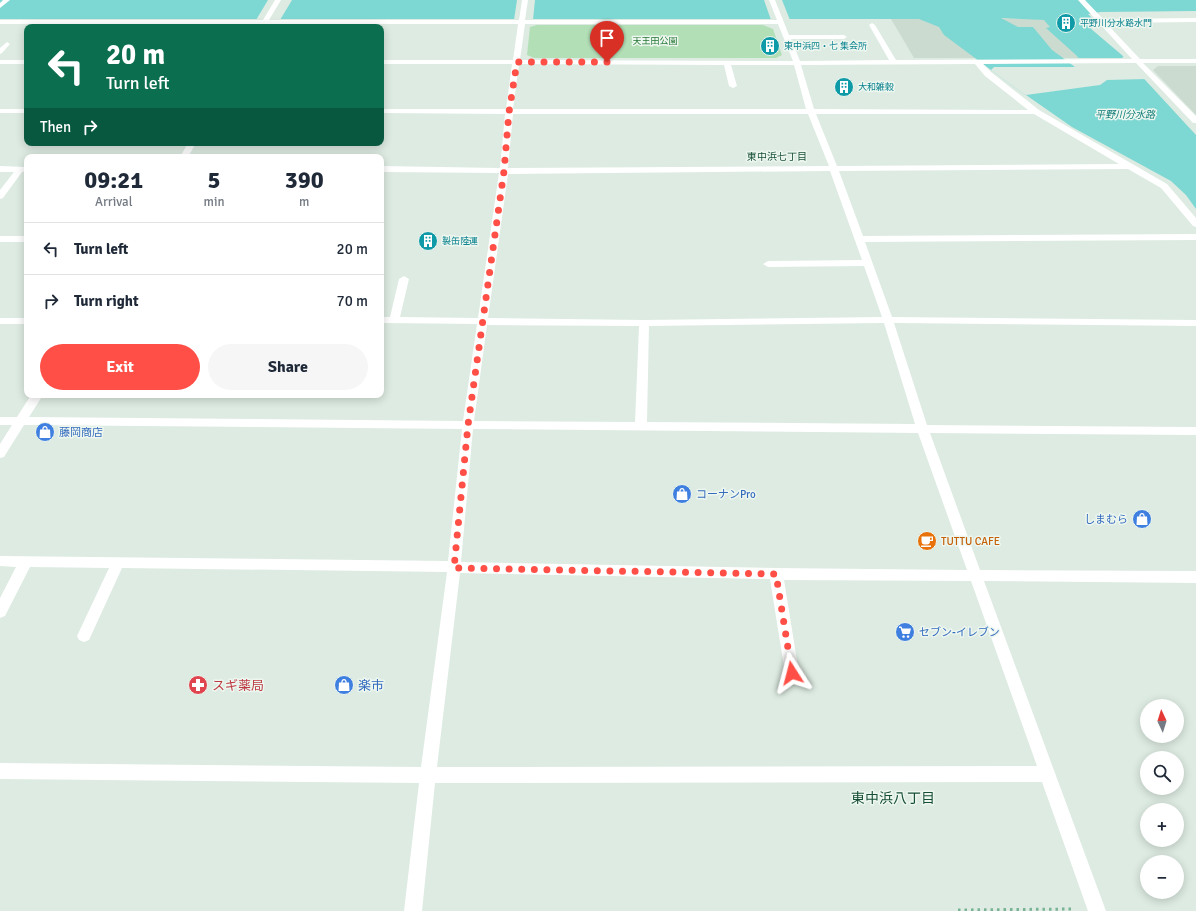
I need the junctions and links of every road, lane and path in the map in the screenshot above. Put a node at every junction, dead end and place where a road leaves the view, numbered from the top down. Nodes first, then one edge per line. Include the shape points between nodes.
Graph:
1 (7, 0) edge
2 (278, 0) edge
3 (525, 0) edge
4 (772, 0) edge
5 (1081, 0) edge
6 (0, 6) edge
7 (1196, 20) edge
8 (523, 21) junction
9 (780, 21) junction
10 (0, 22) edge
11 (1100, 22) junction
12 (265, 23) edge
13 (71, 24) edge
14 (872, 25) dead end
15 (787, 37) junction
16 (844, 37) dead end
17 (7, 44) dead end
18 (0, 52) edge
19 (1135, 61) junction
20 (1196, 61) edge
21 (0, 62) edge
22 (24, 62) edge
23 (384, 62) edge
24 (517, 62) junction
25 (727, 62) junction
26 (893, 62) junction
27 (977, 62) junction
28 (797, 63) junction
29 (733, 86) dead end
30 (0, 111) edge
31 (24, 111) edge
32 (384, 111) edge
33 (509, 112) junction
34 (811, 112) junction
35 (1036, 112) junction
36 (1196, 121) edge
37 (1128, 166) junction
38 (0, 169) edge
39 (24, 169) edge
40 (384, 169) edge
41 (834, 169) junction
42 (504, 171) junction
43 (0, 196) edge
44 (1196, 224) edge
45 (1196, 237) edge
46 (0, 239) edge
47 (24, 239) edge
48 (859, 239) junction
49 (867, 263) junction
50 (768, 264) dead end
51 (404, 279) dead end
52 (384, 320) edge
53 (888, 320) junction
54 (0, 321) edge
55 (24, 321) edge
56 (394, 321) junction
57 (482, 322) junction
58 (644, 322) junction
59 (1196, 323) edge
60 (36, 398) edge
61 (0, 421) edge
62 (21, 421) junction
63 (468, 425) junction
64 (641, 426) junction
65 (923, 430) junction
66 (1196, 431) edge
67 (0, 454) edge
68 (0, 561) edge
69 (26, 561) junction
70 (118, 562) junction
71 (454, 568) junction
72 (776, 574) junction
73 (976, 576) junction
74 (1196, 577) edge
75 (0, 612) edge
76 (84, 636) dead end
77 (792, 673) dead end
78 (0, 771) edge
79 (1048, 774) junction
80 (428, 775) junction
81 (958, 910) edge
82 (1096, 910) edge
83 (413, 911) edge

1 - 6 street
2 - 12 street
3 - 8 street
4 - 9 street
5 - 11 street
7 - 11 street
8 - 9 street
8 - 12 street
8 - 24 street
9 - 15 street
10 - 13 street
11 - 19 street
12 - 13 street
14 - 26 street
15 - 16 street
15 - 28 street
17 - 18 street
19 - 20 street
19 - 27 street
19 - 36 street
21 - 22 street
23 - 24 street
24 - 25 street
24 - 33 street
25 - 28 street
25 - 29 street
26 - 27 street
26 - 28 street
27 - 35 street via 988,74
28 - 34 street
30 - 31 street
32 - 33 street
33 - 34 street
33 - 42 street
34 - 35 street
34 - 41 street
35 - 37 street
37 - 41 street
37 - 44 street via 1164,186
38 - 39 street
39 - 43 street
40 - 42 street
41 - 42 street
41 - 48 street
42 - 57 street
45 - 48 street
46 - 47 street
48 - 49 street
49 - 50 street
49 - 53 street
51 - 56 street
52 - 56 street
53 - 58 street
53 - 59 street
53 - 65 street
54 - 55 street
56 - 57 street
57 - 58 street
57 - 63 street
58 - 64 street
60 - 62 street
61 - 62 street
62 - 63 street
62 - 67 street
63 - 64 street
63 - 71 street
64 - 65 street
65 - 66 street
65 - 73 street
68 - 69 street
69 - 70 street
69 - 75 street
70 - 71 street
70 - 76 street
71 - 72 street
71 - 80 street
72 - 73 street
72 - 77 street
73 - 74 street
73 - 79 street
78 - 80 street
79 - 80 street
79 - 82 street
80 - 83 street
81 - 82 path

